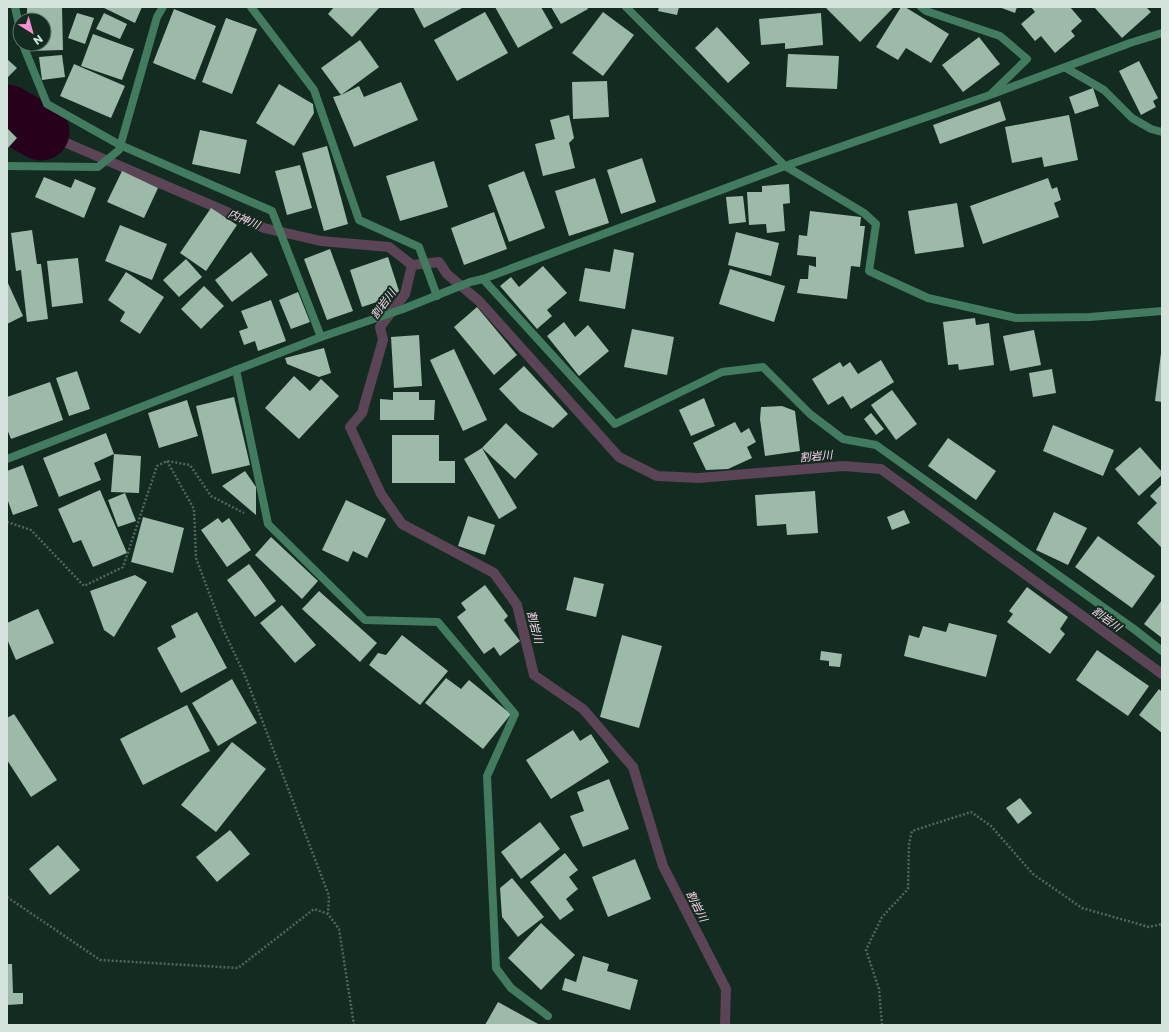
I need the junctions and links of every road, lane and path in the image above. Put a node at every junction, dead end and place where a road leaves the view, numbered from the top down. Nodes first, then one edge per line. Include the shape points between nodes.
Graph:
1 (163, 7) edge
2 (251, 7) edge
3 (626, 7) edge
4 (922, 7) edge
5 (1162, 34) edge
6 (26, 52) edge
7 (1066, 68) junction
8 (990, 95) junction
9 (1162, 132) edge
10 (119, 148) junction
11 (7, 166) edge
12 (785, 166) junction
13 (483, 279) junction
14 (437, 296) junction
15 (1162, 311) edge
16 (321, 337) junction
17 (236, 370) junction
18 (7, 459) edge
19 (167, 461) junction
20 (7, 522) edge
21 (268, 524) junction
22 (1162, 651) edge
23 (7, 897) edge
24 (328, 914) junction
25 (1162, 924) edge
26 (548, 1016) dead end
27 (354, 1025) edge
28 (882, 1025) edge

1 - 10 street via 157,17
2 - 14 street via 314,90 359,220 419,247
3 - 12 street
4 - 8 street via 926,11 1000,36 1028,59
5 - 7 street via 1130,43
6 - 10 street via 47,104
7 - 8 street
7 - 9 street via 1104,90 1132,118
8 - 12 street
10 - 11 street via 98,167
10 - 16 street via 272,211
12 - 13 street
12 - 15 street via 864,213 876,224 870,271 928,298 1016,318 1090,317
13 - 14 street
13 - 22 street via 615,424 722,372 763,367 810,414 842,439 876,445
14 - 16 street
16 - 17 street
17 - 18 street
17 - 21 street
19 - 20 path via 157,466 123,567 84,586 31,530
19 - 21 path via 190,465 211,496
19 - 24 path via 194,509 196,558 222,627 246,678 329,896
21 - 26 street via 365,620 438,622 515,714 488,776 496,968 511,988
23 - 24 path via 100,960 231,968 238,968 314,909
24 - 27 path via 339,929
25 - 28 path via 1149,927 1082,908 1033,874 991,826 971,812 912,831 909,844 908,889 882,918 866,950 879,989

